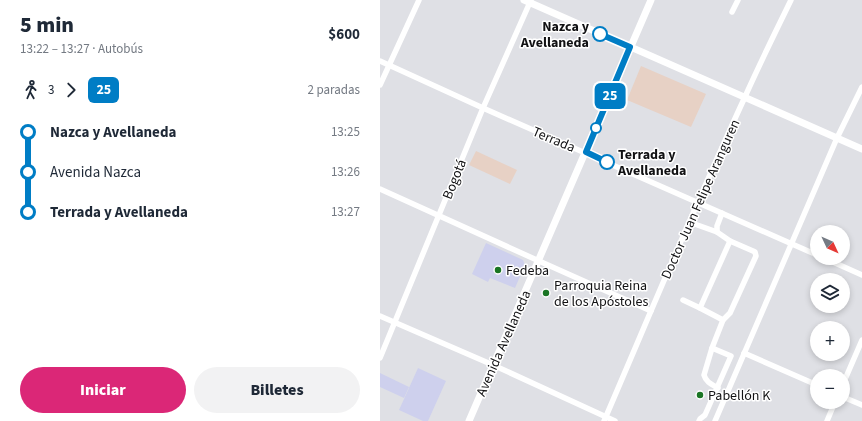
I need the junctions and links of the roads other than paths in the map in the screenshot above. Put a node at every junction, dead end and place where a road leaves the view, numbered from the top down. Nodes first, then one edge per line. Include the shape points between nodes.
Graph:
1 (419, 0) edge
2 (652, 0) edge
3 (738, 0) edge
4 (791, 0) edge
5 (528, 1) edge
6 (732, 12) dead end
7 (630, 47) junction
8 (380, 61) edge
9 (389, 65) junction
10 (380, 85) edge
11 (862, 87) edge
12 (744, 98) junction
13 (483, 108) junction
14 (837, 138) junction
15 (862, 149) edge
16 (586, 152) junction
17 (380, 189) edge
18 (698, 202) junction
19 (722, 213) junction
20 (439, 216) junction
21 (689, 222) junction
22 (717, 232) junction
23 (730, 241) junction
24 (791, 244) junction
25 (810, 252) edge
26 (539, 261) junction
27 (840, 265) edge
28 (862, 275) edge
29 (683, 300) dead end
30 (700, 308) junction
31 (651, 310) junction
32 (380, 316) edge
33 (723, 320) junction
34 (395, 323) junction
35 (862, 340) edge
36 (712, 348) junction
37 (744, 353) junction
38 (380, 358) edge
39 (493, 366) junction
40 (849, 369) edge
41 (810, 382) edge
42 (718, 388) junction
43 (850, 400) edge
44 (862, 406) edge
45 (832, 409) edge
46 (604, 419) edge
47 (469, 421) edge
48 (615, 421) edge
49 (699, 421) edge
50 (715, 421) edge
51 (827, 421) edge

1 - 9 street
2 - 7 main road, Avenida Avellaneda
3 - 6 street
4 - 12 street, Doctor Juan Felipe Aranguren
5 - 7 main road
5 - 13 street, Bogotá
7 - 12 main road
7 - 16 main road, Avenida Avellaneda
8 - 9 street, Terrada
9 - 10 street
9 - 13 street, Terrada
11 - 14 street
12 - 14 main road
12 - 18 street, Doctor Juan Felipe Aranguren
13 - 16 street, Terrada
13 - 20 street, Bogotá
14 - 15 main road
14 - 24 street
16 - 18 street, Terrada
16 - 26 main road, Avenida Avellaneda
17 - 20 street
18 - 19 street, Terrada
18 - 21 street, Doctor Juan Felipe Aranguren
19 - 22 street via 716,226
19 - 24 street, Terrada
20 - 26 street
20 - 34 street, Bogotá
21 - 22 street
21 - 31 street, Doctor Juan Felipe Aranguren
22 - 23 street
23 - 30 street
23 - 33 street via 753,250 756,256 730,313
24 - 25 street, Terrada
24 - 37 street
26 - 31 street
26 - 39 main road, Avenida Avellaneda
27 - 28 street
29 - 30 street
30 - 33 street
31 - 46 street, Doctor Juan Felipe Aranguren
32 - 34 street
33 - 36 street
34 - 38 street, Bogotá
34 - 39 street
35 - 40 street
36 - 42 street via 704,375 710,384
36 - 42 street via 731,356
37 - 41 street
37 - 50 street
39 - 46 street
39 - 47 main road, Avenida Avellaneda
42 - 49 street via 705,415
43 - 44 street
45 - 51 street
46 - 48 street

